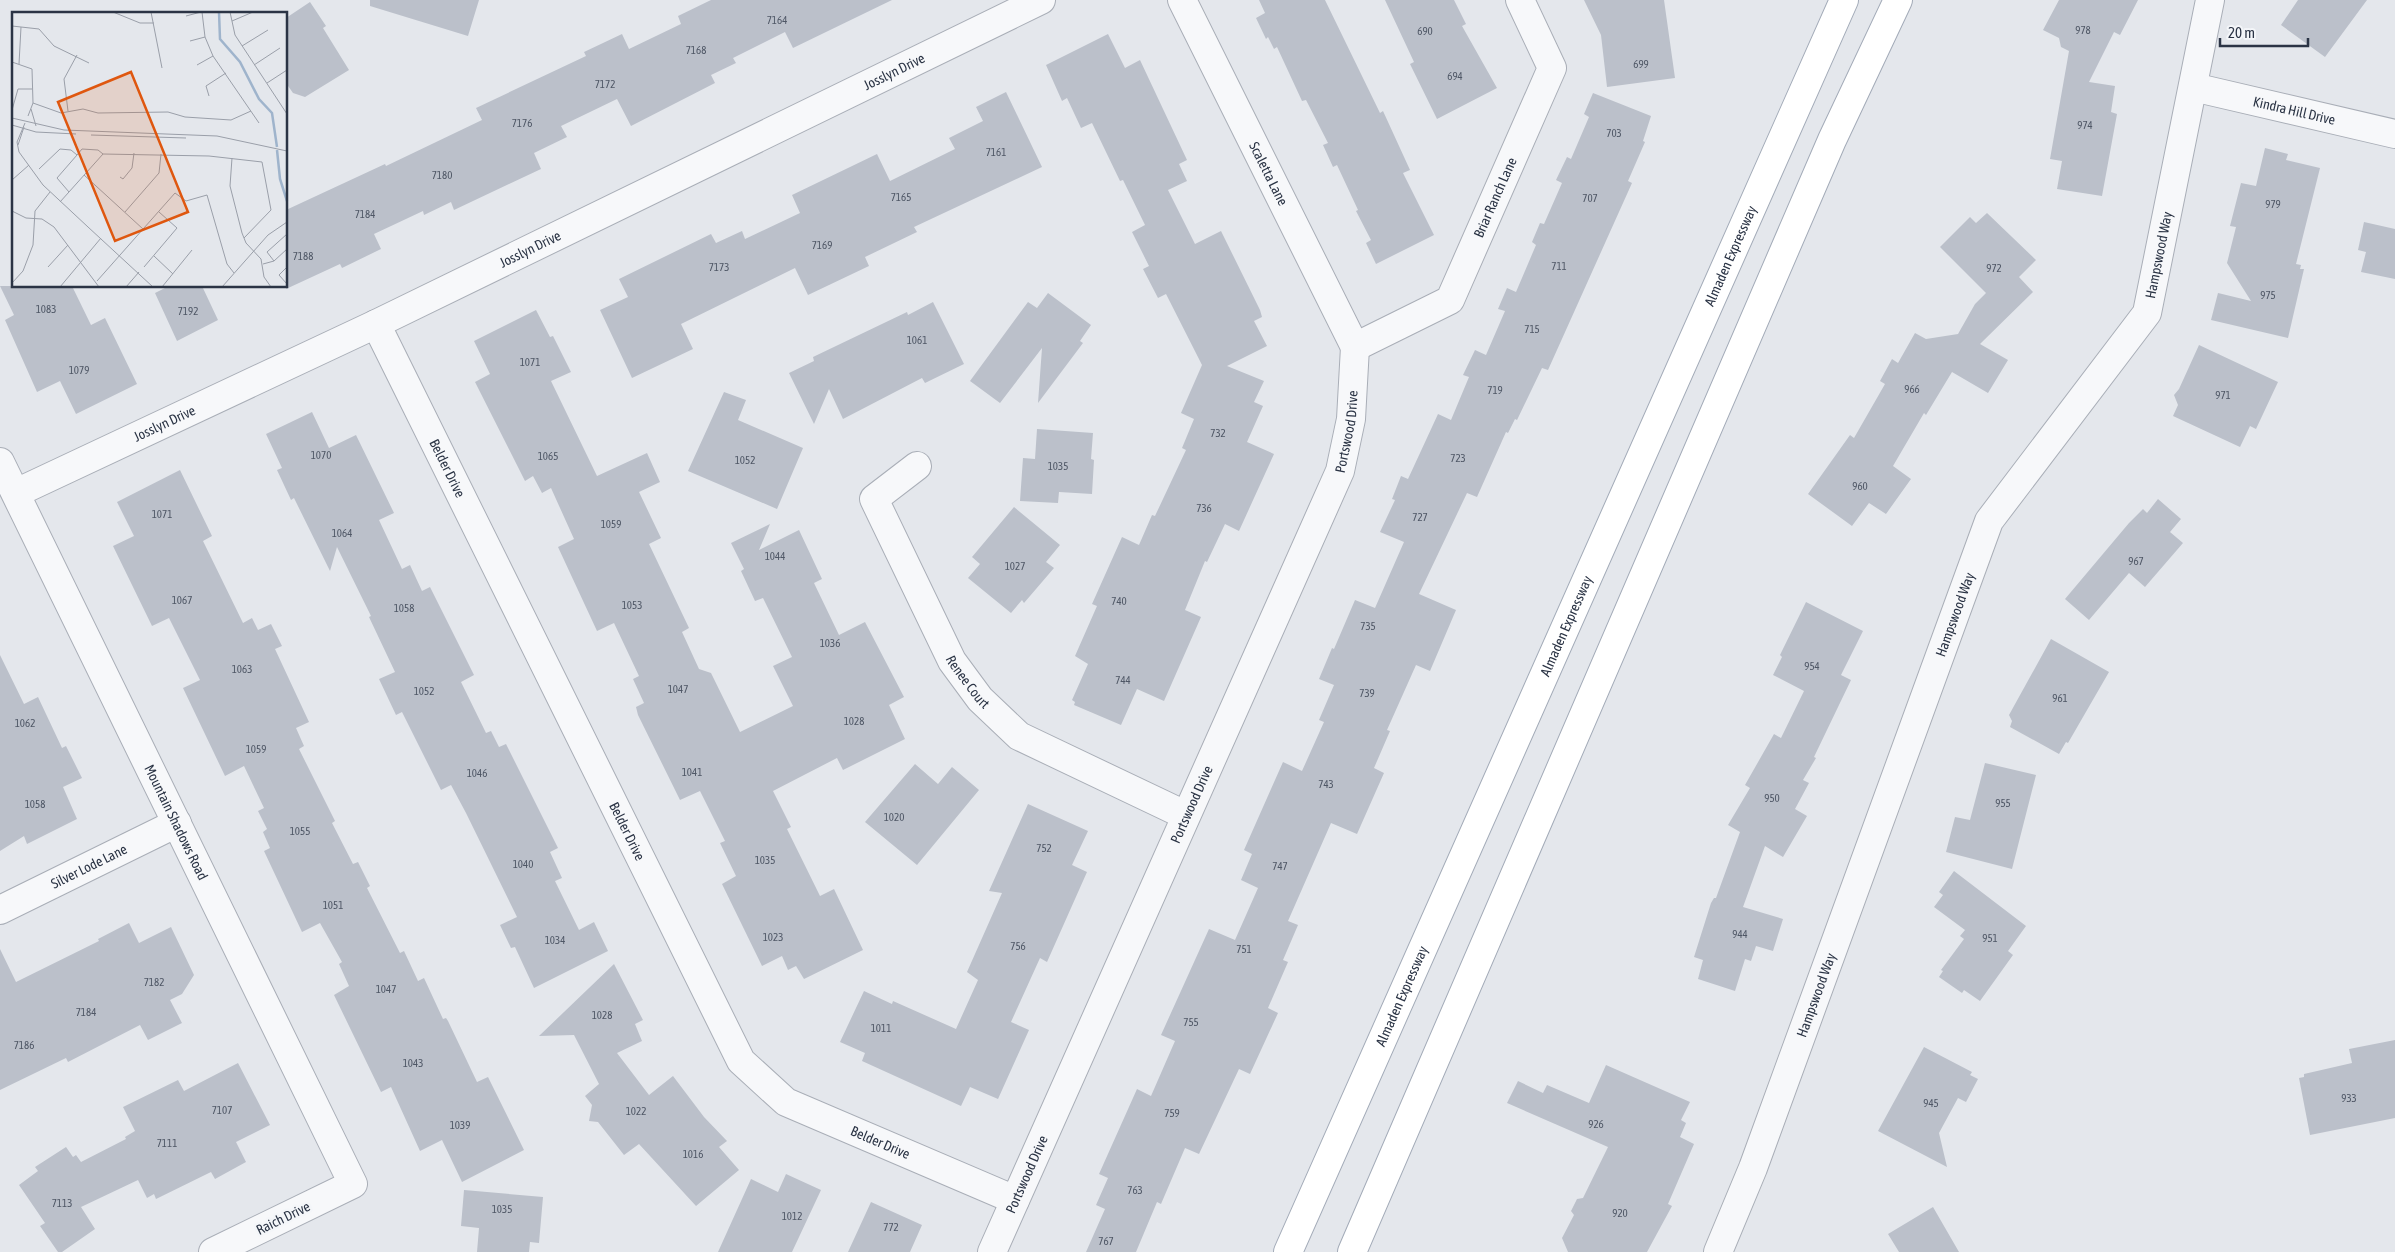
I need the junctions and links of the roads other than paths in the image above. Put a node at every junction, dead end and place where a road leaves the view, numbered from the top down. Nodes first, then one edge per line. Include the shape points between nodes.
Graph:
1 (1041, 0) edge
2 (1182, 0) edge
3 (1520, 0) edge
4 (1844, 0) edge
5 (1898, 0) edge
6 (2210, 0) edge
7 (2193, 87) junction
8 (2395, 134) edge
9 (376, 324) junction
10 (1355, 347) junction
11 (0, 462) edge
12 (917, 466) dead end
13 (16, 493) junction
14 (1185, 815) junction
15 (177, 823) junction
16 (0, 910) edge
17 (353, 1184) joint
18 (1015, 1200) junction
19 (213, 1252) edge
20 (992, 1252) edge
21 (1288, 1252) edge
22 (1352, 1252) edge
23 (1718, 1252) edge

1 - 9 street, Josslyn Drive
2 - 10 street, Scaletta Lane
3 - 10 street, Briar Ranch Lane via 1552,68 1450,300
4 - 21 main road, Almaden Expressway
5 - 22 main road via 1828,149
6 - 7 street, Hampswood Way
7 - 8 street, Kindra Hill Drive
7 - 23 street, Hampswood Way via 2147,313 1989,521 1753,1168
9 - 13 street, Josslyn Drive
9 - 18 street, Belder Drive via 741,1061 786,1102
10 - 14 street, Portswood Drive via 1352,419 1340,471
11 - 13 street, Mountain Shadows Road
12 - 14 street, Renee Court via 874,499 952,661 980,699 1019,736
13 - 15 street, Mountain Shadows Road
14 - 18 street, Portswood Drive
15 - 16 street, Silver Lode Lane
15 - 17 street, Mountain Shadows Road
17 - 19 street, Raich Drive
18 - 20 street, Portswood Drive

